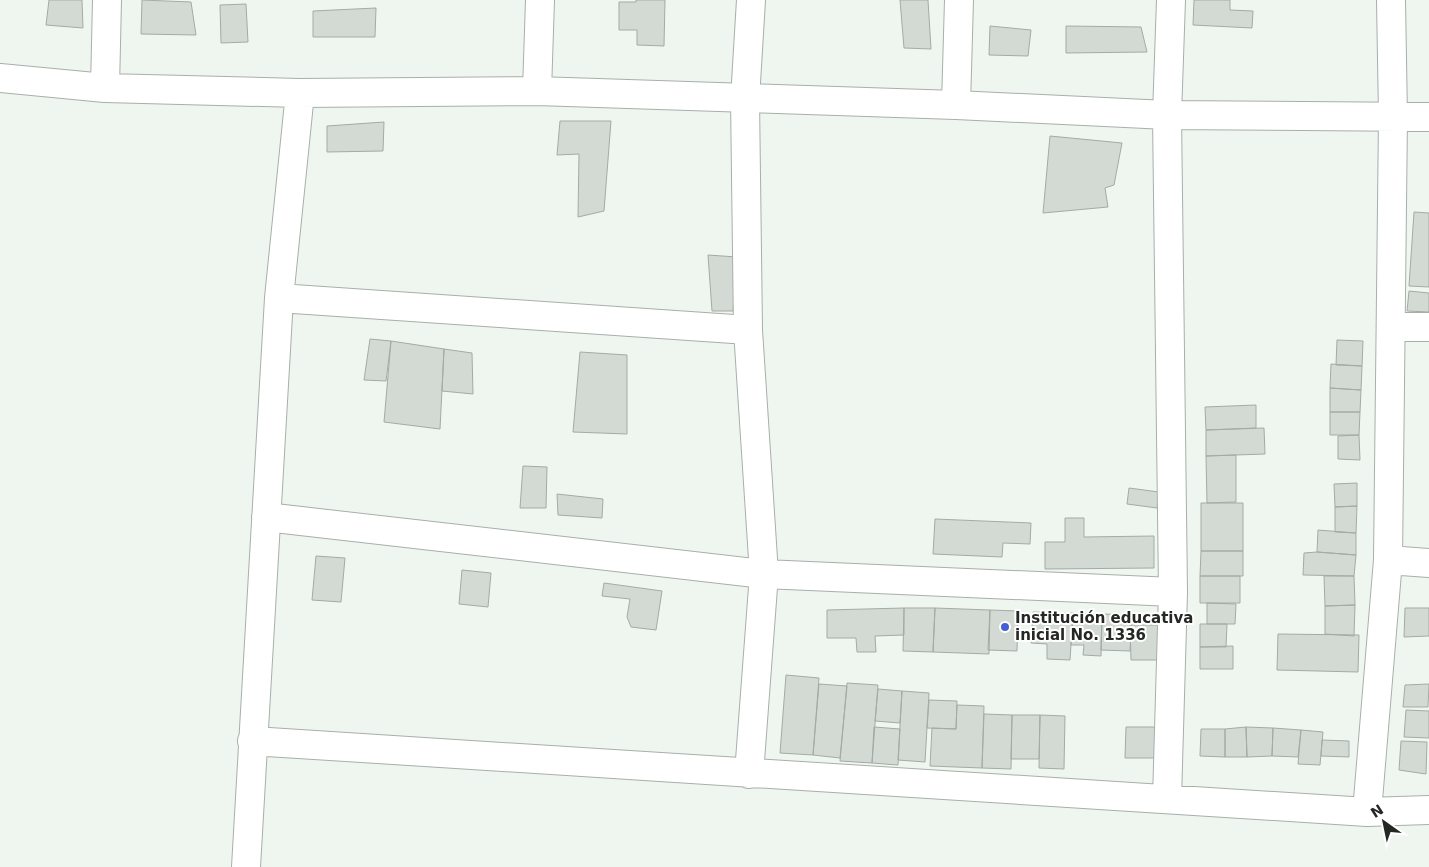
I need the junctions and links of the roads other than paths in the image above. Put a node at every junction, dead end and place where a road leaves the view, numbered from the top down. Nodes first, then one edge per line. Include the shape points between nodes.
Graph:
1 (107, 0) edge
2 (540, 0) edge
3 (751, 0) edge
4 (959, 0) edge
5 (1171, 0) edge
6 (1391, 0) edge
7 (0, 78) edge
8 (105, 88) junction
9 (537, 91) junction
10 (300, 93) junction
11 (745, 99) junction
12 (956, 105) junction
13 (1167, 114) junction
14 (1394, 117) junction
15 (1429, 117) edge
16 (279, 298) junction
17 (1391, 327) junction
18 (1429, 327) edge
19 (748, 330) junction
20 (266, 517) junction
21 (1388, 560) junction
22 (1429, 563) edge
23 (764, 574) junction
24 (1173, 592) junction
25 (252, 741) junction
26 (749, 774) junction
27 (1167, 799) junction
28 (1429, 810) edge
29 (1367, 812) junction
30 (246, 867) edge

1 - 8 street
2 - 9 street
3 - 11 street
4 - 12 street
5 - 13 street
6 - 14 street
7 - 8 street
8 - 10 street
9 - 10 street
9 - 11 street
10 - 16 street
11 - 12 street
11 - 19 street
12 - 13 street
13 - 14 street
13 - 24 street
14 - 15 street
14 - 17 street
16 - 19 street
16 - 20 street
17 - 18 street
17 - 21 street
19 - 23 street
20 - 23 street
20 - 25 street
21 - 22 street
21 - 29 street
23 - 24 street
23 - 26 street
24 - 27 street
25 - 26 street
25 - 30 street
26 - 27 street
27 - 29 street
28 - 29 street

